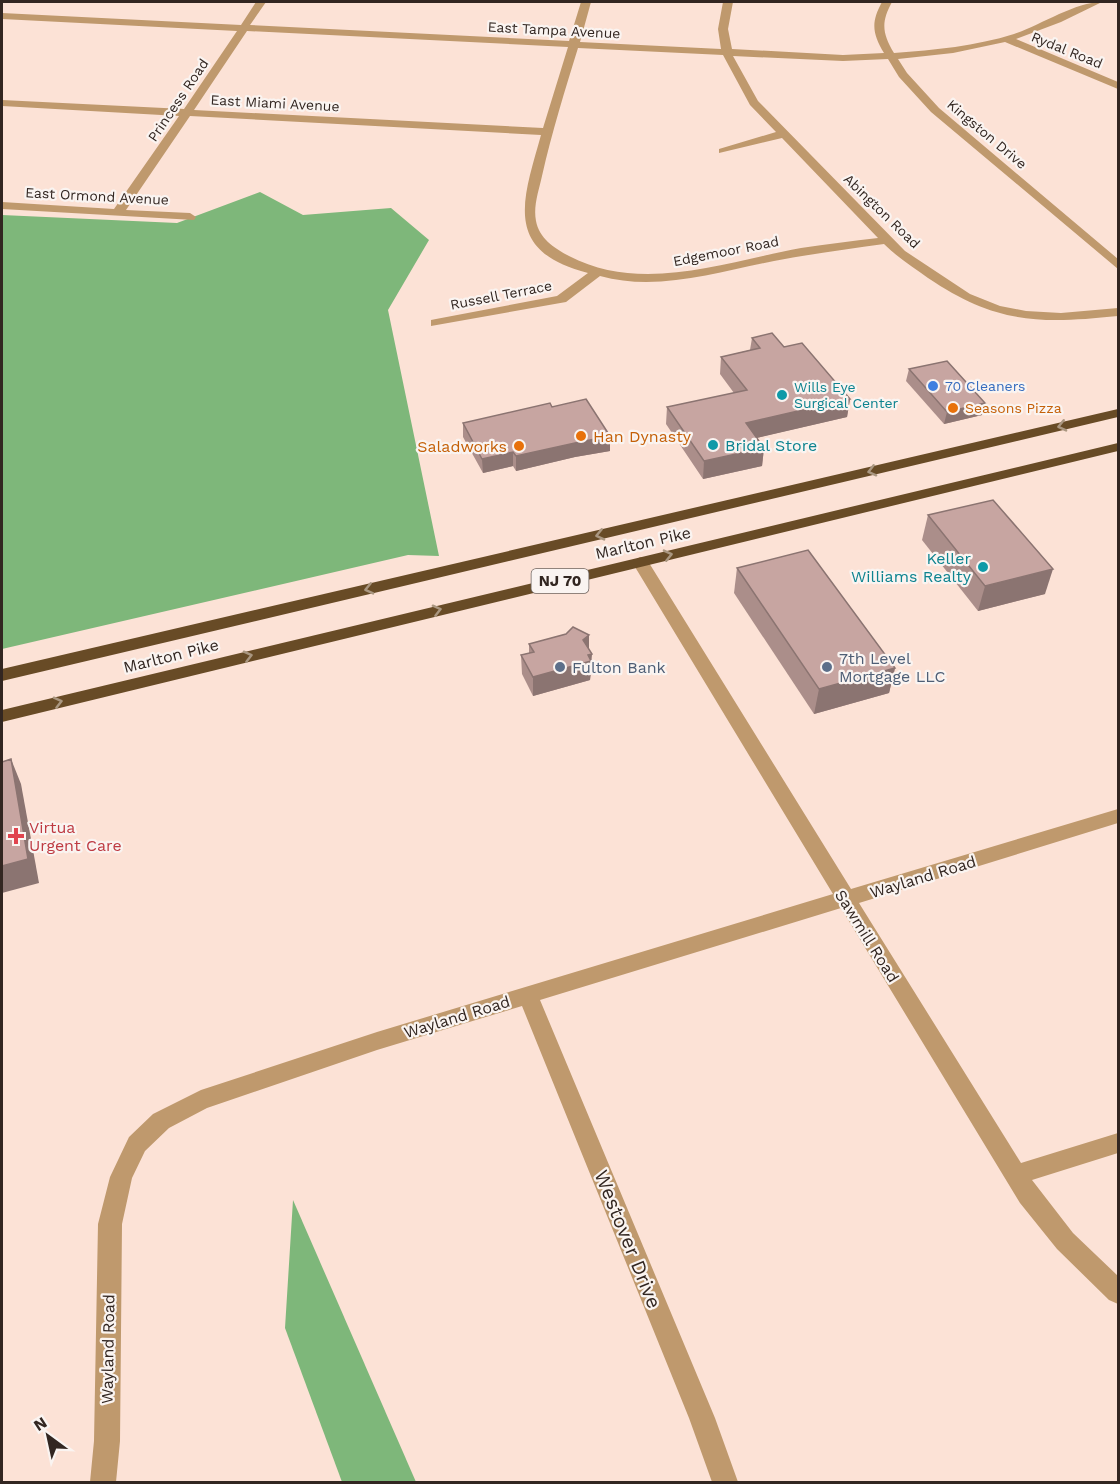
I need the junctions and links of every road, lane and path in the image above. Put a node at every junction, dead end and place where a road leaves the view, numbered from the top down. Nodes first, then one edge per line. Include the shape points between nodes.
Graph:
1 (261, 2) edge
2 (586, 2) edge
3 (728, 2) edge
4 (887, 2) edge
5 (1097, 2) edge
6 (2, 16) edge
7 (243, 29) junction
8 (1006, 39) junction
9 (574, 44) junction
10 (726, 52) junction
11 (891, 57) junction
12 (1119, 86) edge
13 (2, 103) edge
14 (188, 113) junction
15 (546, 132) junction
16 (783, 134) junction
17 (723, 151) dead end
18 (2, 206) edge
19 (117, 213) junction
20 (190, 217) dead end
21 (887, 240) junction
22 (1119, 265) edge
23 (598, 272) junction
24 (1119, 312) edge
25 (436, 324) dead end
26 (1119, 413) edge
27 (1119, 447) edge
28 (640, 562) junction
29 (2, 675) edge
30 (2, 716) edge
31 (1119, 816) edge
32 (845, 900) junction
33 (528, 996) junction
34 (1119, 1143) edge
35 (1015, 1175) junction
36 (1119, 1292) edge
37 (103, 1482) edge
38 (725, 1482) edge

1 - 7 street, Princess Road
2 - 9 street, Edgemoor Road
3 - 10 street, Abington Road via 723,13 722,41
4 - 11 street, Kingston Drive via 878,18 882,41
5 - 8 street, East Tampa Avenue
6 - 7 street, East Tampa Avenue
7 - 9 street, East Tampa Avenue
7 - 14 street, Princess Road
8 - 11 street, East Tampa Avenue
8 - 12 street, Rydal Road
9 - 10 street, East Tampa Avenue
9 - 15 street, Edgemoor Road
10 - 11 street, East Tampa Avenue
10 - 16 street, Abington Road via 754,103
11 - 22 street, Kingston Drive via 935,110
13 - 14 street, East Miami Avenue
14 - 15 street, East Miami Avenue
14 - 19 street, Princess Road
15 - 23 street, Edgemoor Road via 530,208 533,231 543,246 559,257
16 - 17 street
16 - 21 street, Abington Road
18 - 19 street, East Ormond Avenue
19 - 20 street, East Ormond Avenue
21 - 23 street, Edgemoor Road via 800,252 676,277 642,278
21 - 24 street, Abington Road via 941,283 997,309 1061,317
23 - 25 street, Russell Terrace via 561,298
26 -> 29 highway, Marlton Pike / NJ 70
28 -> 27 highway, Marlton Pike / NJ 70
30 -> 28 highway, Marlton Pike / NJ 70
28 - 32 street, Sawmill Road
31 - 32 street, Wayland Road
32 - 33 street, Wayland Road
32 - 35 street, Sawmill Road
33 - 37 street, Wayland Road via 201,1100 161,1121 137,1144 121,1177 110,1224
33 - 38 street, Westover Drive
34 - 35 street
35 - 36 street, Sawmill Road via 1065,1241

